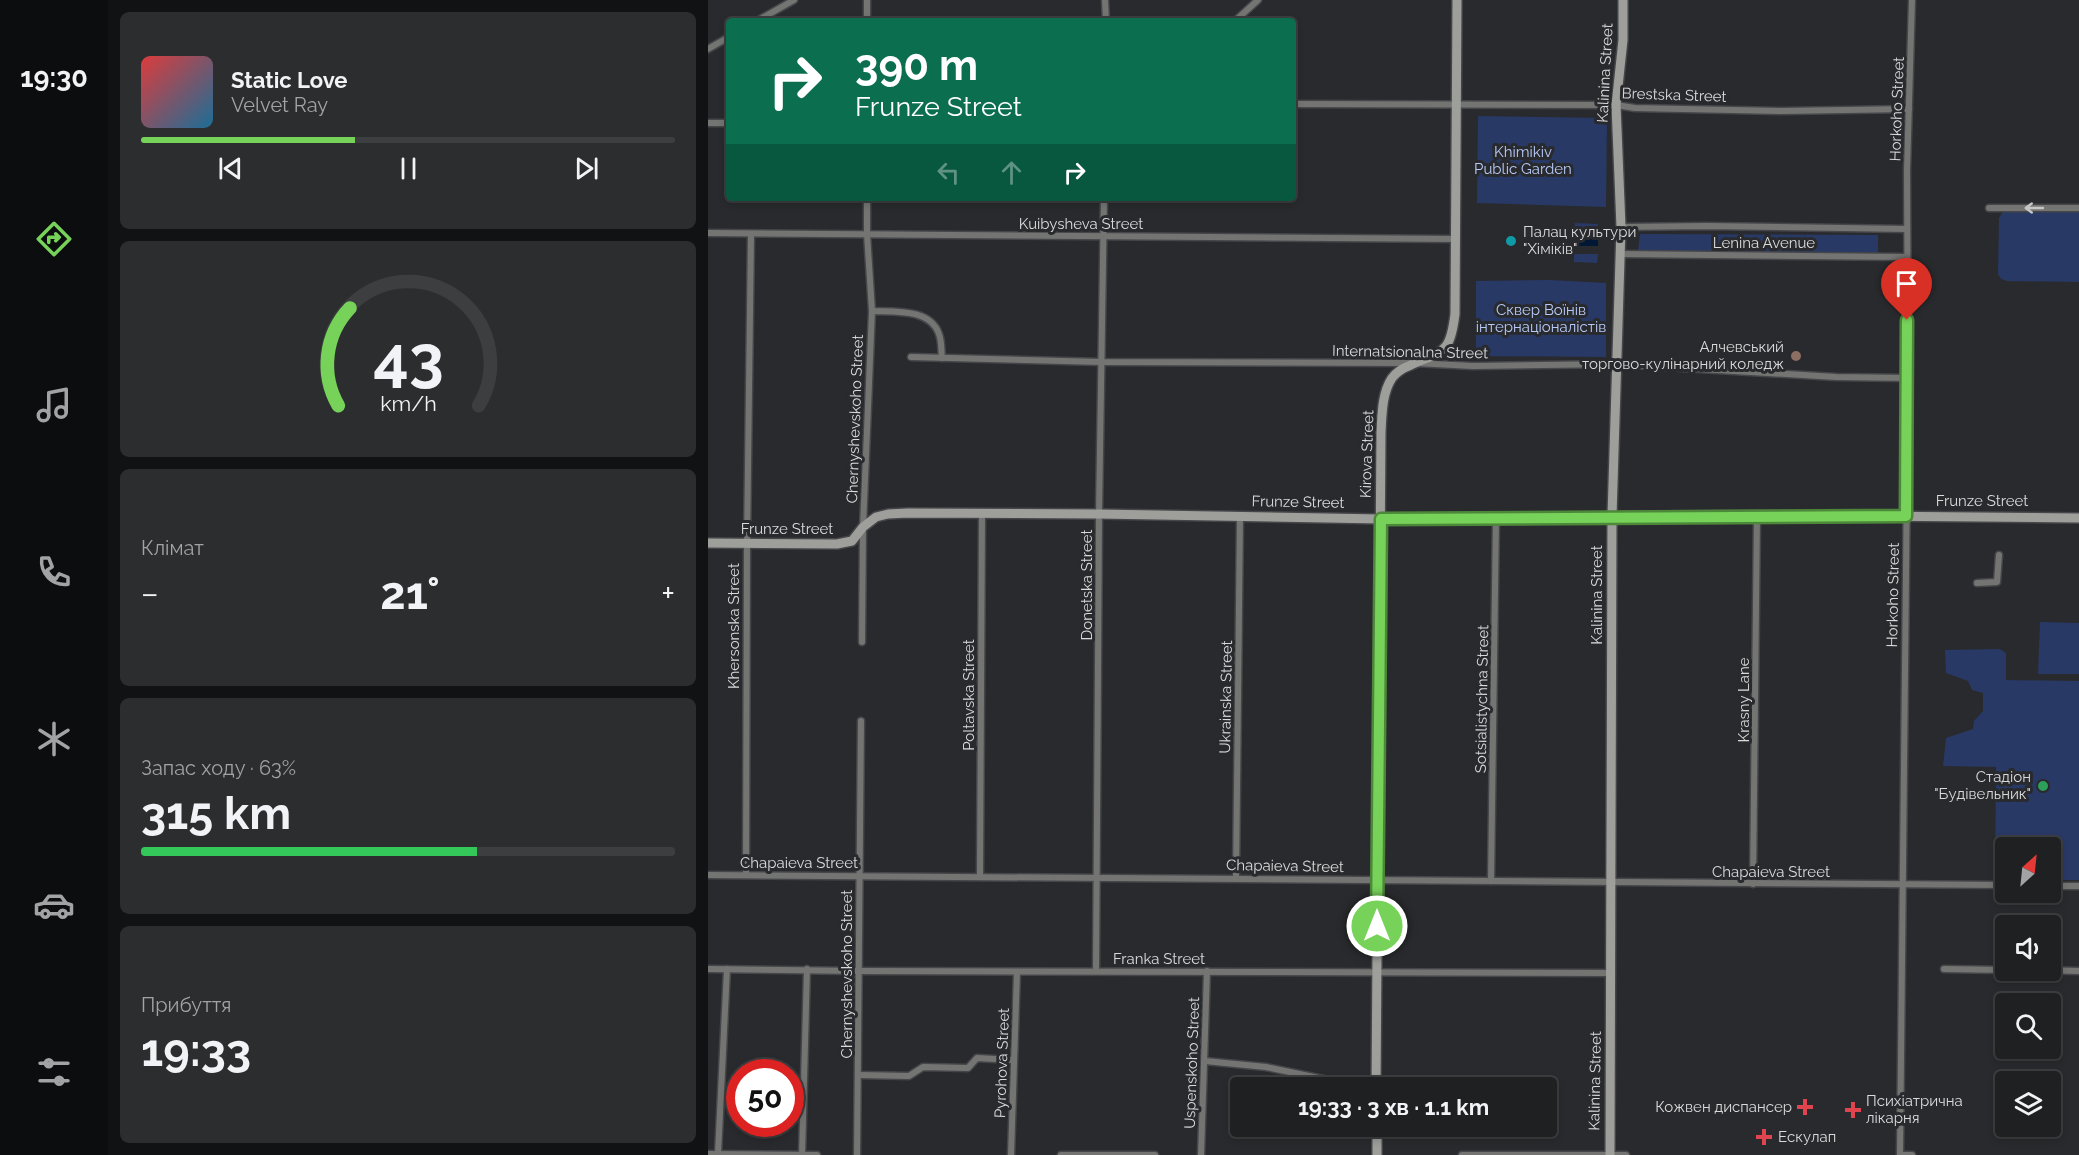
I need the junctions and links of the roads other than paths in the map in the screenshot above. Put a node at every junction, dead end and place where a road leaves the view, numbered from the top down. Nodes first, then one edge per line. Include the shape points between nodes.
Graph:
1 (794, 0) edge
2 (867, 0) edge
3 (1106, 0) edge
4 (1258, 0) edge
5 (1457, 0) edge
6 (1623, 0) edge
7 (1912, 0) edge
8 (762, 18) edge
9 (867, 18) edge
10 (1106, 18) edge
11 (1238, 18) edge
12 (726, 39) edge
13 (708, 49) edge
14 (1296, 104) edge
15 (1457, 104) junction
16 (1616, 105) junction
17 (1909, 109) junction
18 (708, 123) edge
19 (726, 123) edge
20 (867, 201) edge
21 (1104, 201) edge
22 (1989, 208) dead end
23 (2079, 208) edge
24 (1621, 227) junction
25 (1907, 229) junction
26 (708, 233) edge
27 (751, 234) junction
28 (867, 234) junction
29 (1104, 235) junction
30 (1455, 239) junction
31 (1620, 254) junction
32 (1907, 257) junction
33 (872, 311) junction
34 (911, 357) dead end
35 (942, 358) junction
36 (1101, 362) junction
37 (1415, 363) junction
38 (1616, 364) junction
39 (1908, 378) junction
40 (1099, 513) junction
41 (982, 514) junction
42 (1756, 515) junction
43 (1240, 516) junction
44 (1612, 516) junction
45 (1906, 516) junction
46 (1496, 517) junction
47 (2079, 518) edge
48 (1381, 519) junction
49 (863, 527) junction
50 (708, 543) edge
51 (747, 544) junction
52 (1999, 555) dead end
53 (1977, 583) dead end
54 (861, 642) dead end
55 (861, 721) dead end
56 (860, 874) junction
57 (708, 875) edge
58 (746, 875) junction
59 (980, 876) junction
60 (1098, 877) junction
61 (1236, 878) junction
62 (1377, 880) junction
63 (1491, 881) junction
64 (1611, 881) junction
65 (1753, 884) junction
66 (1902, 885) junction
67 (1995, 885) edge
68 (2061, 886) edge
69 (2079, 886) edge
70 (708, 969) edge
71 (727, 969) junction
72 (807, 969) junction
73 (1944, 969) dead end
74 (1995, 970) edge
75 (860, 971) junction
76 (1096, 971) junction
77 (1207, 971) junction
78 (2061, 971) edge
79 (2079, 971) edge
80 (1017, 972) junction
81 (1377, 972) junction
82 (1611, 973) junction
83 (1013, 1060) junction
84 (1205, 1061) junction
85 (860, 1076) junction
86 (1314, 1077) edge
87 (1376, 1077) edge
88 (1377, 1137) edge
89 (708, 1154) edge
90 (718, 1154) edge
91 (1610, 1154) edge
92 (802, 1155) edge
93 (817, 1155) edge
94 (857, 1155) edge
95 (1011, 1155) edge
96 (1061, 1155) edge
97 (1097, 1155) edge
98 (1155, 1155) edge
99 (1201, 1155) edge
100 (1377, 1155) edge
101 (1462, 1155) edge
102 (1626, 1155) edge
103 (1901, 1155) edge
104 (1912, 1155) edge

1 - 8 street
2 - 9 street
3 - 10 street
4 - 11 street
5 - 15 street, Kirova Street
6 - 16 street, Kalinina Street
7 - 17 street, Horkoho Street
12 - 13 street
14 - 15 street, Brestska Street
15 - 16 street, Brestska Street
15 - 30 street, Kirova Street
16 - 17 street, Brestska Street via 1781,111
16 - 24 street, Kalinina Street
17 - 25 street, Horkoho Street
18 - 19 street
20 - 28 street, Chernyshevskoho Street
21 - 29 street, Donetska Street
23 -> 22 street
24 - 25 street, Lenina Avenue
24 - 31 street, Kalinina Street
25 - 32 street, Horkoho Street
26 - 27 street, Kuibysheva Street
27 - 28 street, Kuibysheva Street
27 - 51 street, Khersonska Street
28 - 29 street, Kuibysheva Street
28 - 33 street, Chernyshevskoho Street
29 - 30 street, Kuibysheva Street
29 - 36 street, Donetska Street
30 - 37 street, Kirova Street via 1453,330 1439,354
31 - 32 street, Lenina Avenue
31 - 38 street, Kalinina Street
32 - 39 street, Horkoho Street
33 - 35 street via 904,312 927,319 939,334
33 - 49 street, Chernyshevskoho Street
34 - 35 street, Internatsionalna Street
35 - 36 street, Internatsionalna Street
36 - 37 street, Internatsionalna Street
36 - 40 street, Donetska Street
37 - 38 street, Internatsionalna Street
37 - 48 street, Kirova Street via 1400,369 1384,395
38 - 39 street, Internatsionalna Street
38 - 44 street, Kalinina Street
39 - 45 street, Horkoho Street
40 - 41 street, Frunze Street
40 - 43 street, Frunze Street
40 - 60 street, Donetska Street
41 - 49 street, Frunze Street via 888,514
41 - 59 street, Poltavska Street
42 - 44 street, Frunze Street
42 - 45 street, Frunze Street
42 - 65 street, Krasny Lane
43 - 48 street, Frunze Street
43 - 61 street, Ukrainska Street
44 - 46 street, Frunze Street
44 - 64 street, Kalinina Street
45 - 47 street, Frunze Street
45 - 66 street, Horkoho Street
46 - 48 street, Frunze Street
46 - 63 street, Sotsialistychna Street
48 - 62 street, Kirova Street
49 - 51 street, Frunze Street via 852,541 837,544
49 - 54 street, Chernyshevskoho Street
50 - 51 street, Frunze Street
51 - 58 street, Khersonska Street
52 - 53 street via 1997,582
55 - 56 street, Chernyshevskoho Street
56 - 58 street, Chapaieva Street
56 - 59 street, Chapaieva Street
56 - 75 street, Chernyshevskoho Street
57 - 58 street, Chapaieva Street
59 - 60 street, Chapaieva Street
60 - 61 street, Chapaieva Street
60 - 76 street, Donetska Street
61 - 62 street, Chapaieva Street
62 - 63 street, Chapaieva Street
62 - 81 street, Kirova Street
63 - 64 street, Chapaieva Street
64 - 65 street, Chapaieva Street
64 - 82 street, Kalinina Street
65 - 66 street, Chapaieva Street
66 - 67 street, Chapaieva Street
66 - 103 street, Horkoho Street
68 - 69 street
70 - 71 street, Franka Street
71 - 72 street, Franka Street
71 - 90 street
72 - 75 street, Franka Street
72 - 92 street
73 - 74 street
75 - 80 street, Franka Street
75 - 85 street, Chernyshevskoho Street
76 - 77 street, Franka Street
76 - 80 street, Franka Street
77 - 81 street, Franka Street
77 - 84 street, Uspenskoho Street
78 - 79 street
80 - 83 street, Pyrohova Street
81 - 82 street, Franka Street
81 - 87 street, Kirova Street
82 - 91 street, Kalinina Street
83 - 85 street via 976,1058 968,1068 923,1066 909,1076
83 - 95 street, Pyrohova Street
84 - 86 street
84 - 99 street, Uspenskoho Street
85 - 94 street, Chernyshevskoho Street
88 - 100 street
89 - 90 street
90 - 92 street
91 - 101 street
91 - 102 street
92 - 93 street
96 - 97 street
97 - 98 street
103 - 104 street

